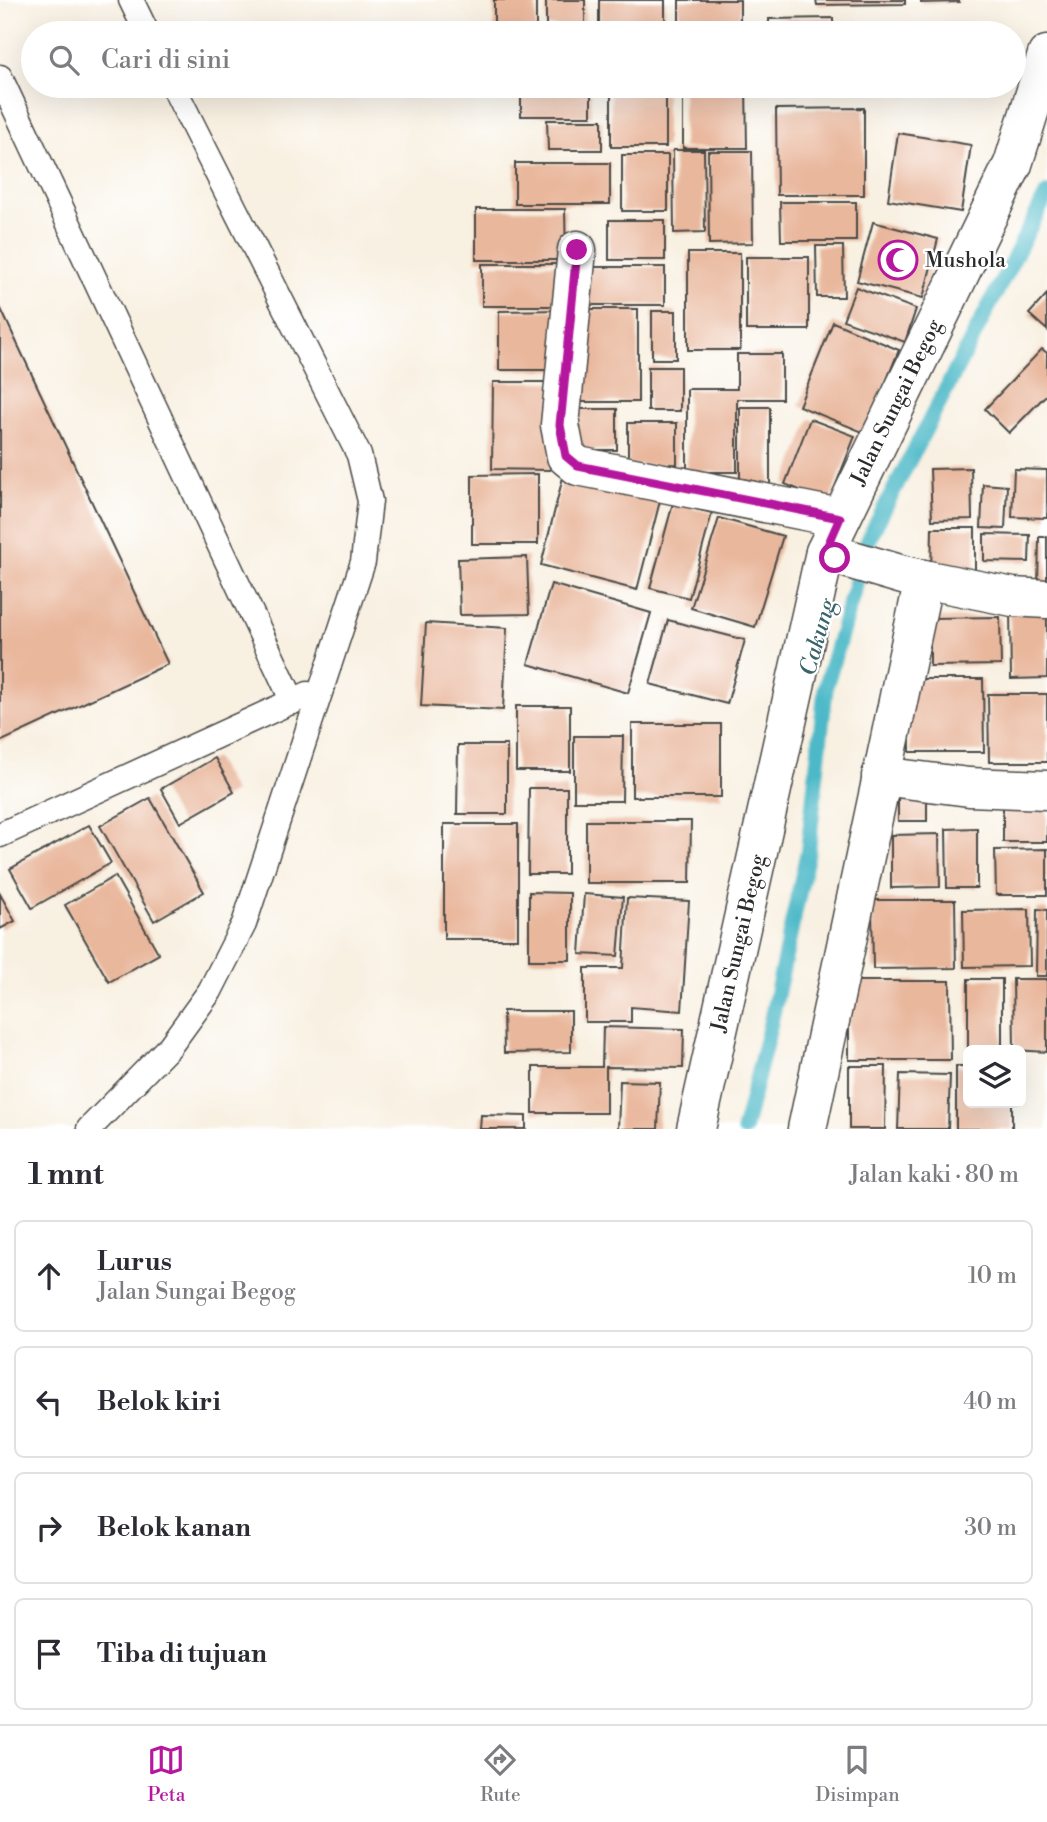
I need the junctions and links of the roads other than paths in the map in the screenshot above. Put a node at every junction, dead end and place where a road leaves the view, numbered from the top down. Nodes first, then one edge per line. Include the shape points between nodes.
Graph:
1 (140, 3) edge
2 (144, 21) edge
3 (1047, 55) edge
4 (0, 77) edge
5 (179, 98) edge
6 (577, 250) dead end
7 (840, 518) junction
8 (830, 555) junction
9 (913, 577) junction
10 (1047, 599) edge
11 (324, 687) junction
12 (293, 702) junction
13 (881, 776) junction
14 (1047, 790) edge
15 (0, 835) edge
16 (89, 1129) edge
17 (696, 1129) edge
18 (807, 1129) edge

1 - 2 lane
3 - 7 street, Jalan Sungai Begog via 1013,164
4 - 12 lane
5 - 11 lane via 359,455 370,501 363,562
6 - 7 street via 560,425 566,456 578,466
7 - 8 street, Jalan Sungai Begog
8 - 9 street
8 - 17 street, Jalan Sungai Begog
9 - 10 street via 1013,597
9 - 13 street
11 - 12 lane
11 - 16 lane via 244,924 211,991 170,1046
12 - 15 lane
13 - 14 street via 968,787
13 - 18 street

